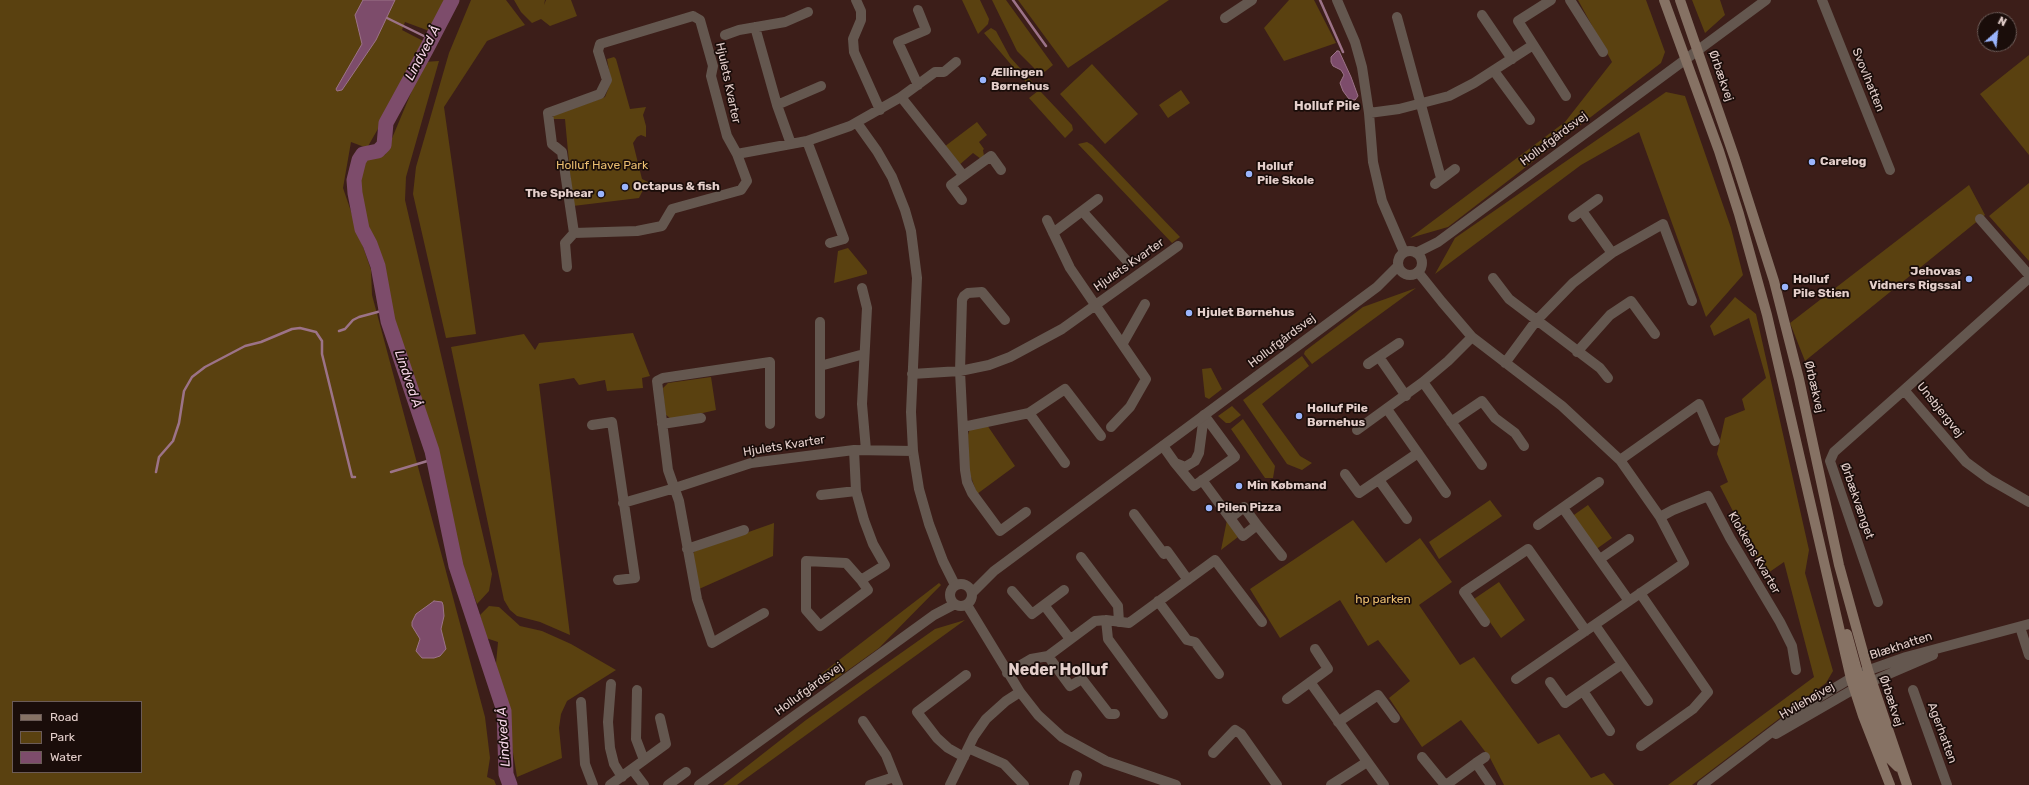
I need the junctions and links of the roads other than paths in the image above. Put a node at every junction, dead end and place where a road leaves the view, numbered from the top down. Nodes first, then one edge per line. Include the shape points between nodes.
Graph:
1 (856, 0) edge
2 (1252, 0) edge
3 (1337, 0) edge
4 (1551, 0) edge
5 (1570, 0) edge
6 (1664, 0) edge
7 (1680, 0) edge
8 (1766, 0) edge
9 (1822, 0) edge
10 (918, 10) dead end
11 (808, 12) dead end
12 (1482, 15) dead end
13 (1397, 17) dead end
14 (1225, 18) dead end
15 (755, 27) junction
16 (1603, 31) dead end
17 (725, 35) dead end
18 (1594, 37) junction
19 (1533, 45) junction
20 (1698, 49) junction
21 (1603, 52) dead end
22 (1686, 58) junction
23 (1512, 59) junction
24 (956, 62) dead end
25 (1494, 71) junction
26 (918, 84) junction
27 (821, 86) dead end
28 (1566, 96) dead end
29 (901, 97) junction
30 (1420, 104) junction
31 (777, 105) junction
32 (880, 110) junction
33 (1369, 113) junction
34 (1530, 120) dead end
35 (857, 123) junction
36 (807, 141) junction
37 (791, 144) junction
38 (737, 154) junction
39 (1455, 169) dead end
40 (1001, 170) dead end
41 (1890, 170) dead end
42 (963, 176) junction
43 (1598, 199) dead end
44 (962, 200) dead end
45 (1098, 200) dead end
46 (1582, 211) junction
47 (1083, 212) junction
48 (1573, 217) dead end
49 (1980, 219) dead end
50 (1047, 220) dead end
51 (574, 233) junction
52 (1053, 233) junction
53 (830, 243) dead end
54 (1178, 246) dead end
55 (1404, 252) junction
56 (1612, 253) junction
57 (1419, 256) junction
58 (1127, 261) dead end
59 (567, 267) dead end
60 (1401, 270) junction
61 (1418, 272) junction
62 (2029, 277) edge
63 (1493, 278) dead end
64 (862, 288) dead end
65 (1692, 301) dead end
66 (1096, 304) junction
67 (1145, 304) dead end
68 (1005, 320) dead end
69 (1536, 321) junction
70 (820, 322) dead end
71 (1655, 334) dead end
72 (1472, 337) junction
73 (1123, 343) junction
74 (1399, 343) dead end
75 (1577, 352) junction
76 (864, 354) junction
77 (1378, 357) junction
78 (1505, 363) junction
79 (1368, 364) dead end
80 (820, 366) junction
81 (960, 371) junction
82 (912, 374) junction
83 (1608, 378) dead end
84 (1423, 382) junction
85 (1904, 390) junction
86 (1406, 396) junction
87 (1387, 409) junction
88 (1029, 413) junction
89 (820, 414) dead end
90 (1204, 415) junction
91 (701, 418) dead end
92 (1451, 422) junction
93 (662, 424) junction
94 (770, 424) dead end
95 (592, 425) dead end
96 (963, 427) junction
97 (1111, 427) dead end
98 (1357, 430) dead end
99 (1101, 436) dead end
100 (1715, 441) dead end
101 (1163, 446) junction
102 (1524, 446) dead end
103 (854, 450) junction
104 (866, 450) junction
105 (913, 451) junction
106 (1418, 453) junction
107 (1620, 460) junction
108 (1065, 463) dead end
109 (1175, 464) junction
110 (1482, 465) dead end
111 (1345, 474) dead end
112 (1202, 480) junction
113 (1379, 480) junction
114 (1599, 482) dead end
115 (675, 488) junction
116 (856, 491) junction
117 (1446, 493) dead end
118 (821, 495) dead end
119 (2029, 502) edge
120 (623, 503) junction
121 (1563, 508) junction
122 (1026, 512) dead end
123 (1134, 514) dead end
124 (1230, 518) junction
125 (1660, 518) junction
126 (1407, 519) dead end
127 (1257, 525) junction
128 (1538, 525) dead end
129 (744, 530) dead end
130 (1629, 539) dead end
131 (687, 549) junction
132 (1282, 556) dead end
133 (1081, 557) dead end
134 (1600, 559) junction
135 (618, 580) dead end
136 (861, 580) junction
137 (1188, 580) junction
138 (955, 585) junction
139 (969, 589) junction
140 (1064, 590) dead end
141 (1012, 591) dead end
142 (1640, 593) junction
143 (952, 601) junction
144 (1158, 601) junction
145 (1629, 601) junction
146 (1878, 602) dead end
147 (966, 604) junction
148 (1044, 605) junction
149 (764, 614) dead end
150 (1106, 620) junction
151 (1119, 622) junction
152 (1262, 622) dead end
153 (1485, 622) dead end
154 (1595, 625) junction
155 (2024, 626) edge
156 (1586, 631) junction
157 (1070, 639) junction
158 (1960, 642) junction
159 (1315, 649) dead end
160 (2029, 655) edge
161 (1048, 656) junction
162 (1622, 664) junction
163 (1796, 670) dead end
164 (1008, 673) junction
165 (1218, 674) dead end
166 (1859, 674) junction
167 (966, 675) dead end
168 (1516, 679) dead end
169 (1310, 682) junction
170 (1550, 682) dead end
171 (611, 684) dead end
172 (1863, 686) junction
173 (637, 690) dead end
174 (1913, 690) dead end
175 (1583, 691) junction
176 (1020, 692) junction
177 (1287, 698) dead end
178 (1648, 701) dead end
179 (581, 702) dead end
180 (1115, 714) dead end
181 (1163, 714) dead end
182 (660, 718) dead end
183 (1394, 718) dead end
184 (863, 721) dead end
185 (1338, 722) junction
186 (1610, 730) dead end
187 (1757, 745) junction
188 (1641, 746) dead end
189 (966, 753) junction
190 (1213, 753) dead end
191 (1422, 757) dead end
192 (1485, 757) dead end
193 (644, 760) junction
194 (1367, 762) junction
195 (1476, 764) junction
196 (632, 769) junction
197 (686, 772) dead end
198 (622, 777) junction
199 (896, 781) edge
200 (593, 785) edge
201 (610, 785) edge
202 (644, 785) edge
203 (668, 785) edge
204 (699, 785) edge
205 (870, 785) edge
206 (950, 785) edge
207 (1023, 785) edge
208 (1176, 785) edge
209 (1277, 785) edge
210 (1331, 785) edge
211 (1384, 785) edge
212 (1446, 785) edge
213 (1491, 785) edge
214 (1702, 785) edge
215 (1890, 785) edge
216 (1907, 785) edge
217 (1947, 785) edge

1 - 32 street via 861,11 861,20 853,39 854,52
2 - 14 street
3 - 33 street via 1355,42
4 - 19 street via 1518,21
5 - 18 street
6 - 22 main road, Ørbækvej
7 - 20 main road, Ørbækvej
8 - 20 street, Hollufgårdsvej
9 - 41 street, Svovlhatten
10 - 26 street via 926,30 898,42
11 - 15 street, Hjulets Kvarter via 785,22
12 - 23 street
13 - 30 street
15 - 17 street, Hjulets Kvarter
15 - 31 street
16 - 18 street
18 - 21 street
19 - 23 street
19 - 28 street
20 - 22 street, Hollufgårdsvej
20 - 166 main road, Ørbækvej via 1774,281 1799,379 1839,565
22 - 57 street, Hollufgårdsvej
22 - 166 main road, Ørbækvej via 1719,151 1767,315 1831,595
23 - 25 street
24 - 26 street via 944,72 935,72
25 - 30 street via 1449,96
25 - 34 street
26 - 29 street
27 - 31 street
29 - 32 street
29 - 42 street
30 - 33 street
30 - 39 street via 1438,181
31 - 37 street
32 - 35 street
33 - 55 street via 1373,162 1378,184 1388,218
35 - 36 street
35 - 82 street via 892,177 911,231 917,278
36 - 37 street
36 - 53 street via 844,239
37 - 38 street
38 - 51 street, Hjulets Kvarter via 747,181 742,190 672,209 662,226 637,231
38 - 51 street, Hjulets Kvarter via 727,136 711,76 713,66 700,20 693,16 682,18 600,44 598,51 608,80 600,94 548,113 552,144 562,152
40 - 42 street via 991,156
42 - 44 street via 951,184
43 - 46 street
45 - 47 street
46 - 48 street
46 - 56 street
47 - 52 street
47 - 58 street, Hjulets Kvarter
49 - 62 street, Unsbjergvej
50 - 52 street, Hjulets Kvarter
51 - 59 street via 565,243
52 - 66 street, Hjulets Kvarter via 1070,268
54 - 66 street, Hjulets Kvarter
55 - 57 street via 1410,251
55 - 60 street via 1399,258
56 - 65 street via 1663,224
56 - 69 street via 1573,283
57 - 61 street via 1421,266
60 - 61 street via 1411,275
60 - 90 street, Hollufgårdsvej
61 - 72 street
62 - 85 street, Unsbjergvej
63 - 69 street via 1509,299
64 - 76 street via 867,308
66 - 73 street, Hjulets Kvarter
66 - 81 street, Hjulets Kvarter via 1036,344 989,365
67 - 73 street
68 - 81 street via 982,292 968,293 964,296
69 - 75 street
69 - 78 street
70 - 80 street
71 - 75 street via 1631,302 1610,315
72 - 78 street
72 - 84 street
73 - 97 street, Hjulets Kvarter via 1146,379 1130,407
74 - 77 street
75 - 83 street via 1600,368
76 - 80 street
76 - 104 street via 862,404
77 - 79 street
77 - 86 street
78 - 107 street via 1562,406
80 - 89 street
81 - 82 street, Hjulets Kvarter
81 - 96 street
82 - 105 street
84 - 86 street
84 - 92 street
85 - 119 street, Unsbjergvej via 1966,462 1989,479
85 - 146 street, Ørbækvænget via 1834,452 1830,461
86 - 87 street
87 - 98 street
87 - 106 street
88 - 96 street
88 - 99 street via 1065,388
88 - 108 street
90 - 101 street, Hollufgårdsvej
90 - 109 street via 1199,453 1195,462 1186,467
90 - 112 street via 1235,457
91 - 93 street
92 - 102 street via 1482,402 1495,418 1515,433
92 - 110 street
93 - 94 street, Hjulets Kvarter via 656,381 770,362
93 - 115 street, Hjulets Kvarter via 668,470
95 - 120 street via 612,422
96 - 122 street via 967,482 1000,531
100 - 107 street via 1699,404
101 - 109 street
101 - 139 street, Hollufgårdsvej
103 - 104 street, Hjulets Kvarter
103 - 115 street, Hjulets Kvarter via 750,463
103 - 116 street
104 - 105 street, Hjulets Kvarter
105 - 138 street via 919,489 929,524
106 - 113 street
106 - 117 street
107 - 125 street
109 - 112 street via 1194,486
111 - 113 street via 1359,493
112 - 124 street
113 - 126 street
114 - 121 street
115 - 120 street, Hjulets Kvarter
115 - 131 street, Hjulets Kvarter
116 - 118 street
116 - 136 street via 873,544 885,565
120 - 135 street via 635,578
121 - 128 street
121 - 134 street
123 - 137 street via 1164,554 1167,551
124 - 127 street via 1244,507
124 - 127 street via 1243,536
125 - 142 street via 1684,562
125 - 163 street, Klokkens Kvarter via 1708,496 1780,622 1792,646
127 - 132 street
129 - 131 street
130 - 134 street
131 - 149 street, Hjulets Kvarter via 697,599 712,643
133 - 151 street via 1118,606
134 - 145 street
136 - 136 street via 868,590 820,626 806,610 806,561 846,563
137 - 144 street
137 - 152 street via 1215,560
138 - 139 street
138 - 143 street via 950,590
139 - 147 street via 971,600
140 - 148 street
141 - 148 street via 1032,614
142 - 145 street
142 - 188 street via 1708,692 1693,709
143 - 147 street via 961,606
143 - 204 street, Hollufgårdsvej
144 - 151 street via 1129,623
144 - 165 street via 1187,640 1195,642
145 - 154 street
147 - 164 street
148 - 157 street
150 - 151 street
150 - 157 street via 1095,622
150 - 181 street via 1108,639
153 - 156 street via 1464,592 1528,549
154 - 156 street
154 - 162 street
155 - 158 street, Blækhatten
155 - 160 street
156 - 168 street
157 - 161 street
158 - 166 street, Blækhatten
158 - 172 street, Blækhatten
159 - 169 street via 1328,669
161 - 164 street via 1031,659
161 - 180 street via 1070,686 1082,679 1109,714
162 - 175 street
162 - 178 street
164 - 176 street
166 - 172 main road
166 - 172 main road, Ørbækvej
166 - 187 street, Hvilehøjvej via 1792,716
167 - 189 street via 917,712 948,748
169 - 177 street
169 - 185 street
170 - 175 street via 1566,703
171 - 198 street via 608,722 610,748 614,764
172 - 187 street, Hvilehøjvej
172 - 215 main road, Ørbækvej
172 - 216 main road via 1888,757 1900,769
173 - 193 street via 636,739
174 - 217 street, Agerhatten
175 - 186 street
176 - 189 street via 986,719
176 - 208 street via 1038,715 1062,737 1106,761
179 - 200 street via 585,764
182 - 193 street via 666,744
183 - 185 street via 1382,692
184 - 199 street via 886,755
185 - 194 street
187 - 214 street, Hvilehøjvej
189 - 206 street
189 - 207 street via 1004,764
190 - 209 street via 1235,730 1241,734
191 - 212 street
192 - 195 street
193 - 196 street
194 - 210 street
194 - 211 street
195 - 212 street
195 - 213 street
196 - 198 street
196 - 202 street
197 - 203 street
198 - 201 street
199 - 205 street

